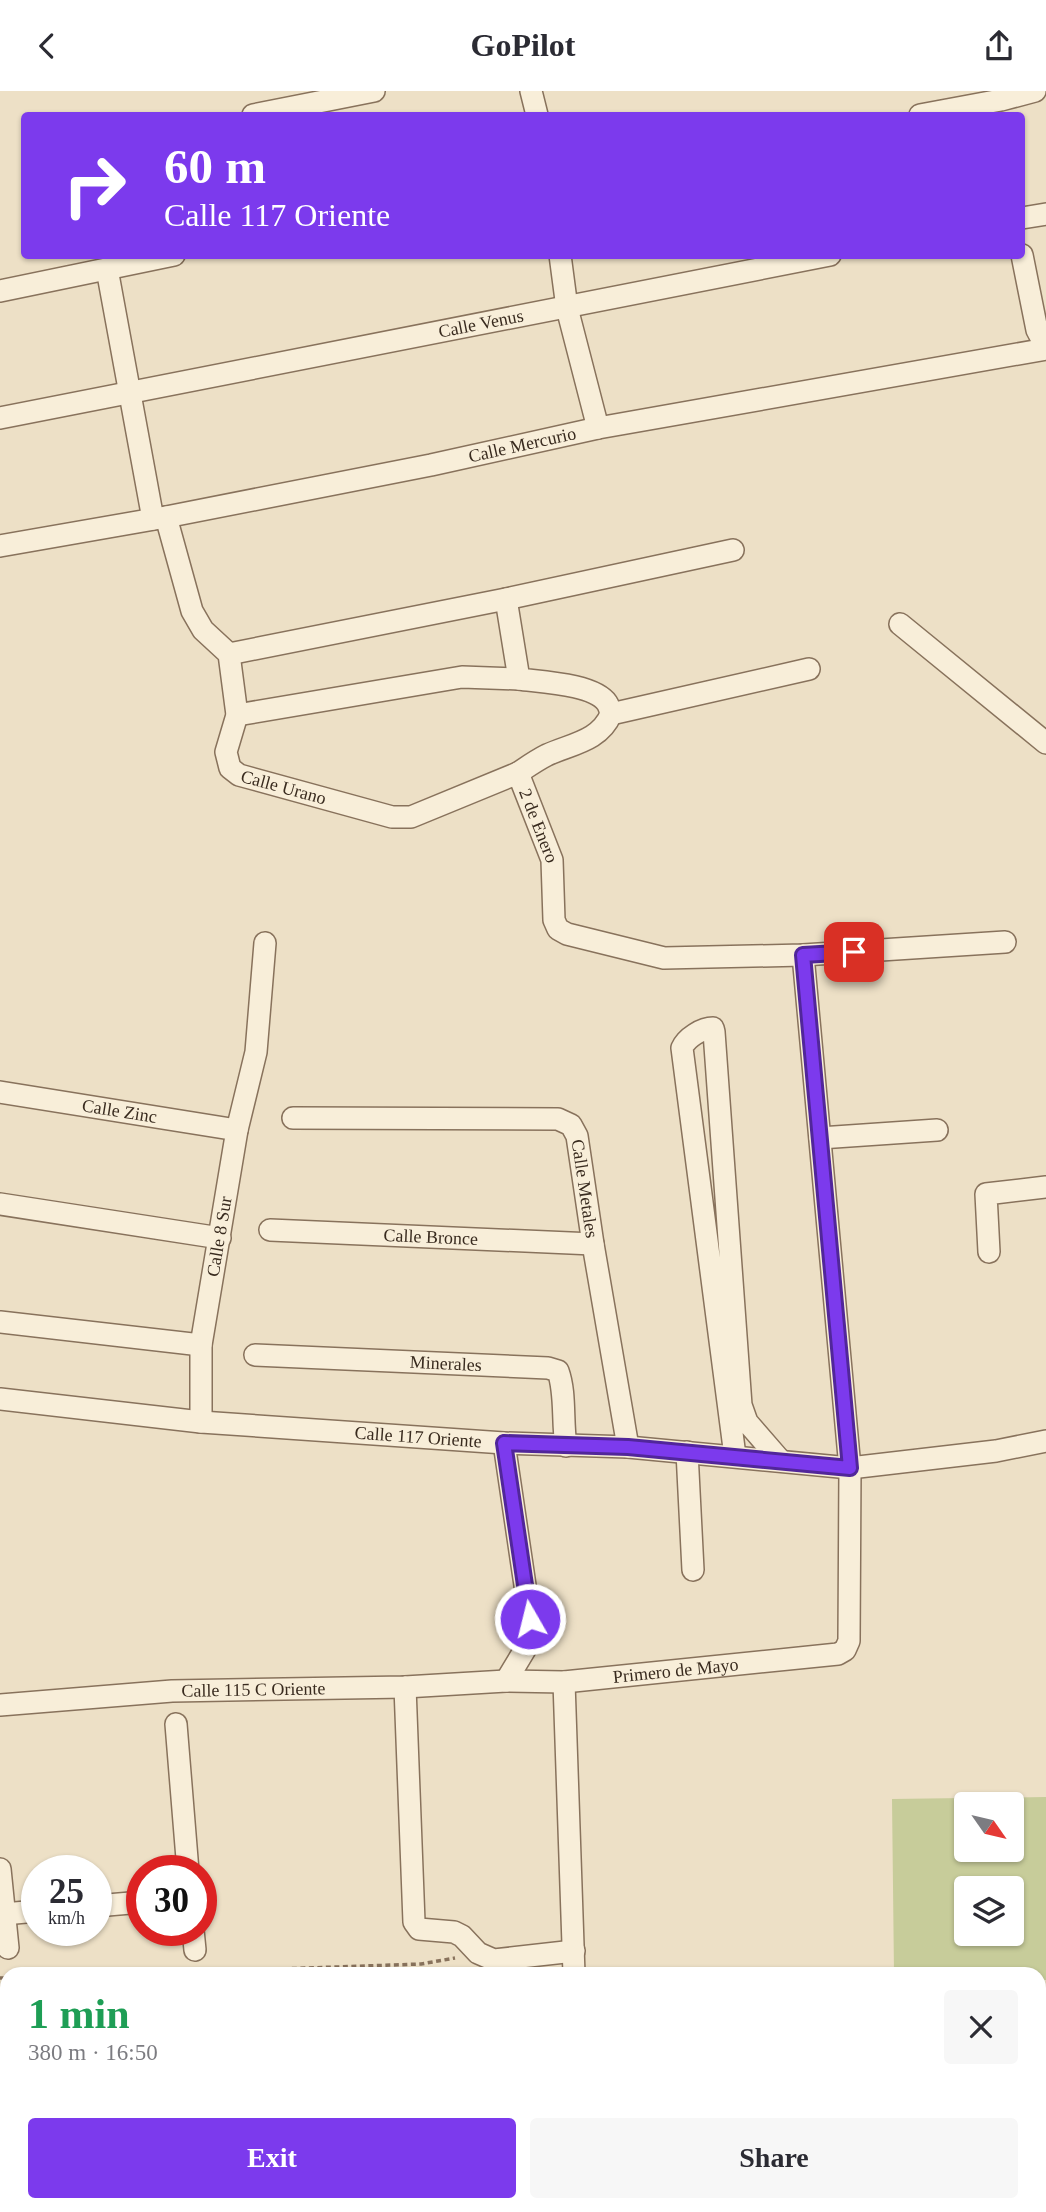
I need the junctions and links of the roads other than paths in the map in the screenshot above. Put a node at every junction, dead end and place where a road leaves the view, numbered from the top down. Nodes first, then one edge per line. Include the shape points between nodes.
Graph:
1 (374, 91) edge
2 (531, 91) edge
3 (1035, 91) edge
4 (1000, 102) edge
5 (268, 112) edge
6 (536, 112) edge
7 (938, 112) edge
8 (1046, 214) edge
9 (1025, 218) edge
10 (155, 259) edge
11 (561, 259) edge
12 (810, 259) edge
13 (1023, 259) edge
14 (107, 269) junction
15 (0, 291) edge
16 (567, 308) junction
17 (1046, 348) edge
18 (130, 393) junction
19 (0, 418) edge
20 (598, 428) junction
21 (159, 518) junction
22 (0, 546) edge
23 (733, 550) dead end
24 (506, 599) junction
25 (900, 624) dead end
26 (229, 654) junction
27 (809, 669) dead end
28 (519, 679) junction
29 (611, 714) junction
30 (237, 715) junction
31 (1046, 743) edge
32 (518, 773) junction
33 (1004, 942) dead end
34 (265, 943) dead end
35 (803, 955) junction
36 (0, 1092) edge
37 (293, 1118) dead end
38 (237, 1130) junction
39 (937, 1130) dead end
40 (820, 1138) junction
41 (725, 1181) junction
42 (700, 1183) junction
43 (1046, 1187) edge
44 (0, 1204) edge
45 (270, 1230) dead end
46 (220, 1238) junction
47 (593, 1244) junction
48 (989, 1252) dead end
49 (725, 1308) junction
50 (0, 1322) edge
51 (201, 1345) junction
52 (255, 1355) dead end
53 (0, 1399) edge
54 (201, 1422) junction
55 (1046, 1441) edge
56 (504, 1443) junction
57 (566, 1445) junction
58 (628, 1447) junction
59 (687, 1452) junction
60 (736, 1456) junction
61 (780, 1460) junction
62 (850, 1468) junction
63 (693, 1570) dead end
64 (506, 1681) junction
65 (564, 1682) junction
66 (405, 1686) junction
67 (0, 1705) edge
68 (176, 1724) dead end
69 (187, 1855) edge
70 (0, 1869) edge
71 (21, 1912) edge
72 (4, 1914) junction
73 (8, 1948) dead end
74 (574, 1951) junction
75 (574, 1967) edge

1 - 5 street
2 - 6 street
3 - 4 street
4 - 7 street
8 - 9 street
10 - 14 street
11 - 16 street
12 - 16 street, Calle Venus
13 - 17 street via 1037,330
14 - 15 street
14 - 18 street
16 - 18 street, Calle Venus
16 - 20 street
17 - 20 street, Calle Mercurio
18 - 19 street, Calle Venus
18 - 21 street
20 - 21 street, Calle Mercurio
21 - 22 street, Calle Mercurio
21 - 26 street via 192,611 203,630
23 - 24 street
24 - 26 street
24 - 28 street
25 - 31 street
26 - 30 street, Calle Urano
27 - 29 street
28 - 29 street via 595,693 607,702
28 - 30 street via 462,677
29 - 32 street, 2 de Enero via 593,737
30 - 32 street, Calle Urano via 226,752 230,768 239,775 393,817 432,810
32 - 35 street, 2 de Enero via 552,860 558,929 664,958
33 - 35 street
34 - 38 street, Calle 8 Sur via 256,1052
35 - 40 street
36 - 38 street, Calle Zinc
37 - 47 street, Calle Metales via 558,1119 571,1125 577,1136
38 - 46 street, Calle 8 Sur
39 - 40 street
40 - 62 street
41 - 42 street
41 - 42 street via 714,1032 708,1027 682,1048
41 - 49 street
42 - 49 street
43 - 48 street via 986,1194
44 - 46 street
45 - 47 street, Calle Bronce
46 - 51 street, Calle 8 Sur
47 - 58 street, Calle Metales
49 - 60 street
49 - 61 street via 743,1414
50 - 51 street
51 - 54 street, Calle 8 Sur
52 - 57 street, Minerales via 548,1368 558,1371 562,1382
53 - 54 street, Calle 117 Oriente
54 - 56 street, Calle 117 Oriente
55 - 62 street, Calle 117 Oriente
56 - 57 street, Calle 117 Oriente
56 - 64 street via 530,1619 530,1641
57 - 58 street, Calle 117 Oriente
58 - 59 street, Calle 117 Oriente
59 - 60 street, Calle 117 Oriente
59 - 63 street
60 - 61 street, Calle 117 Oriente
61 - 62 street, Calle 117 Oriente
62 - 65 street, Primero de Mayo via 849,1641 845,1650
64 - 65 street, Primero de Mayo
64 - 66 street, Calle 115 C Oriente
65 - 74 street
66 - 67 street, Calle 115 C Oriente via 172,1691
66 - 74 street via 414,1922 419,1929 454,1932 494,1960
68 - 69 street
70 - 72 street
71 - 72 street
72 - 73 street
74 - 75 street

